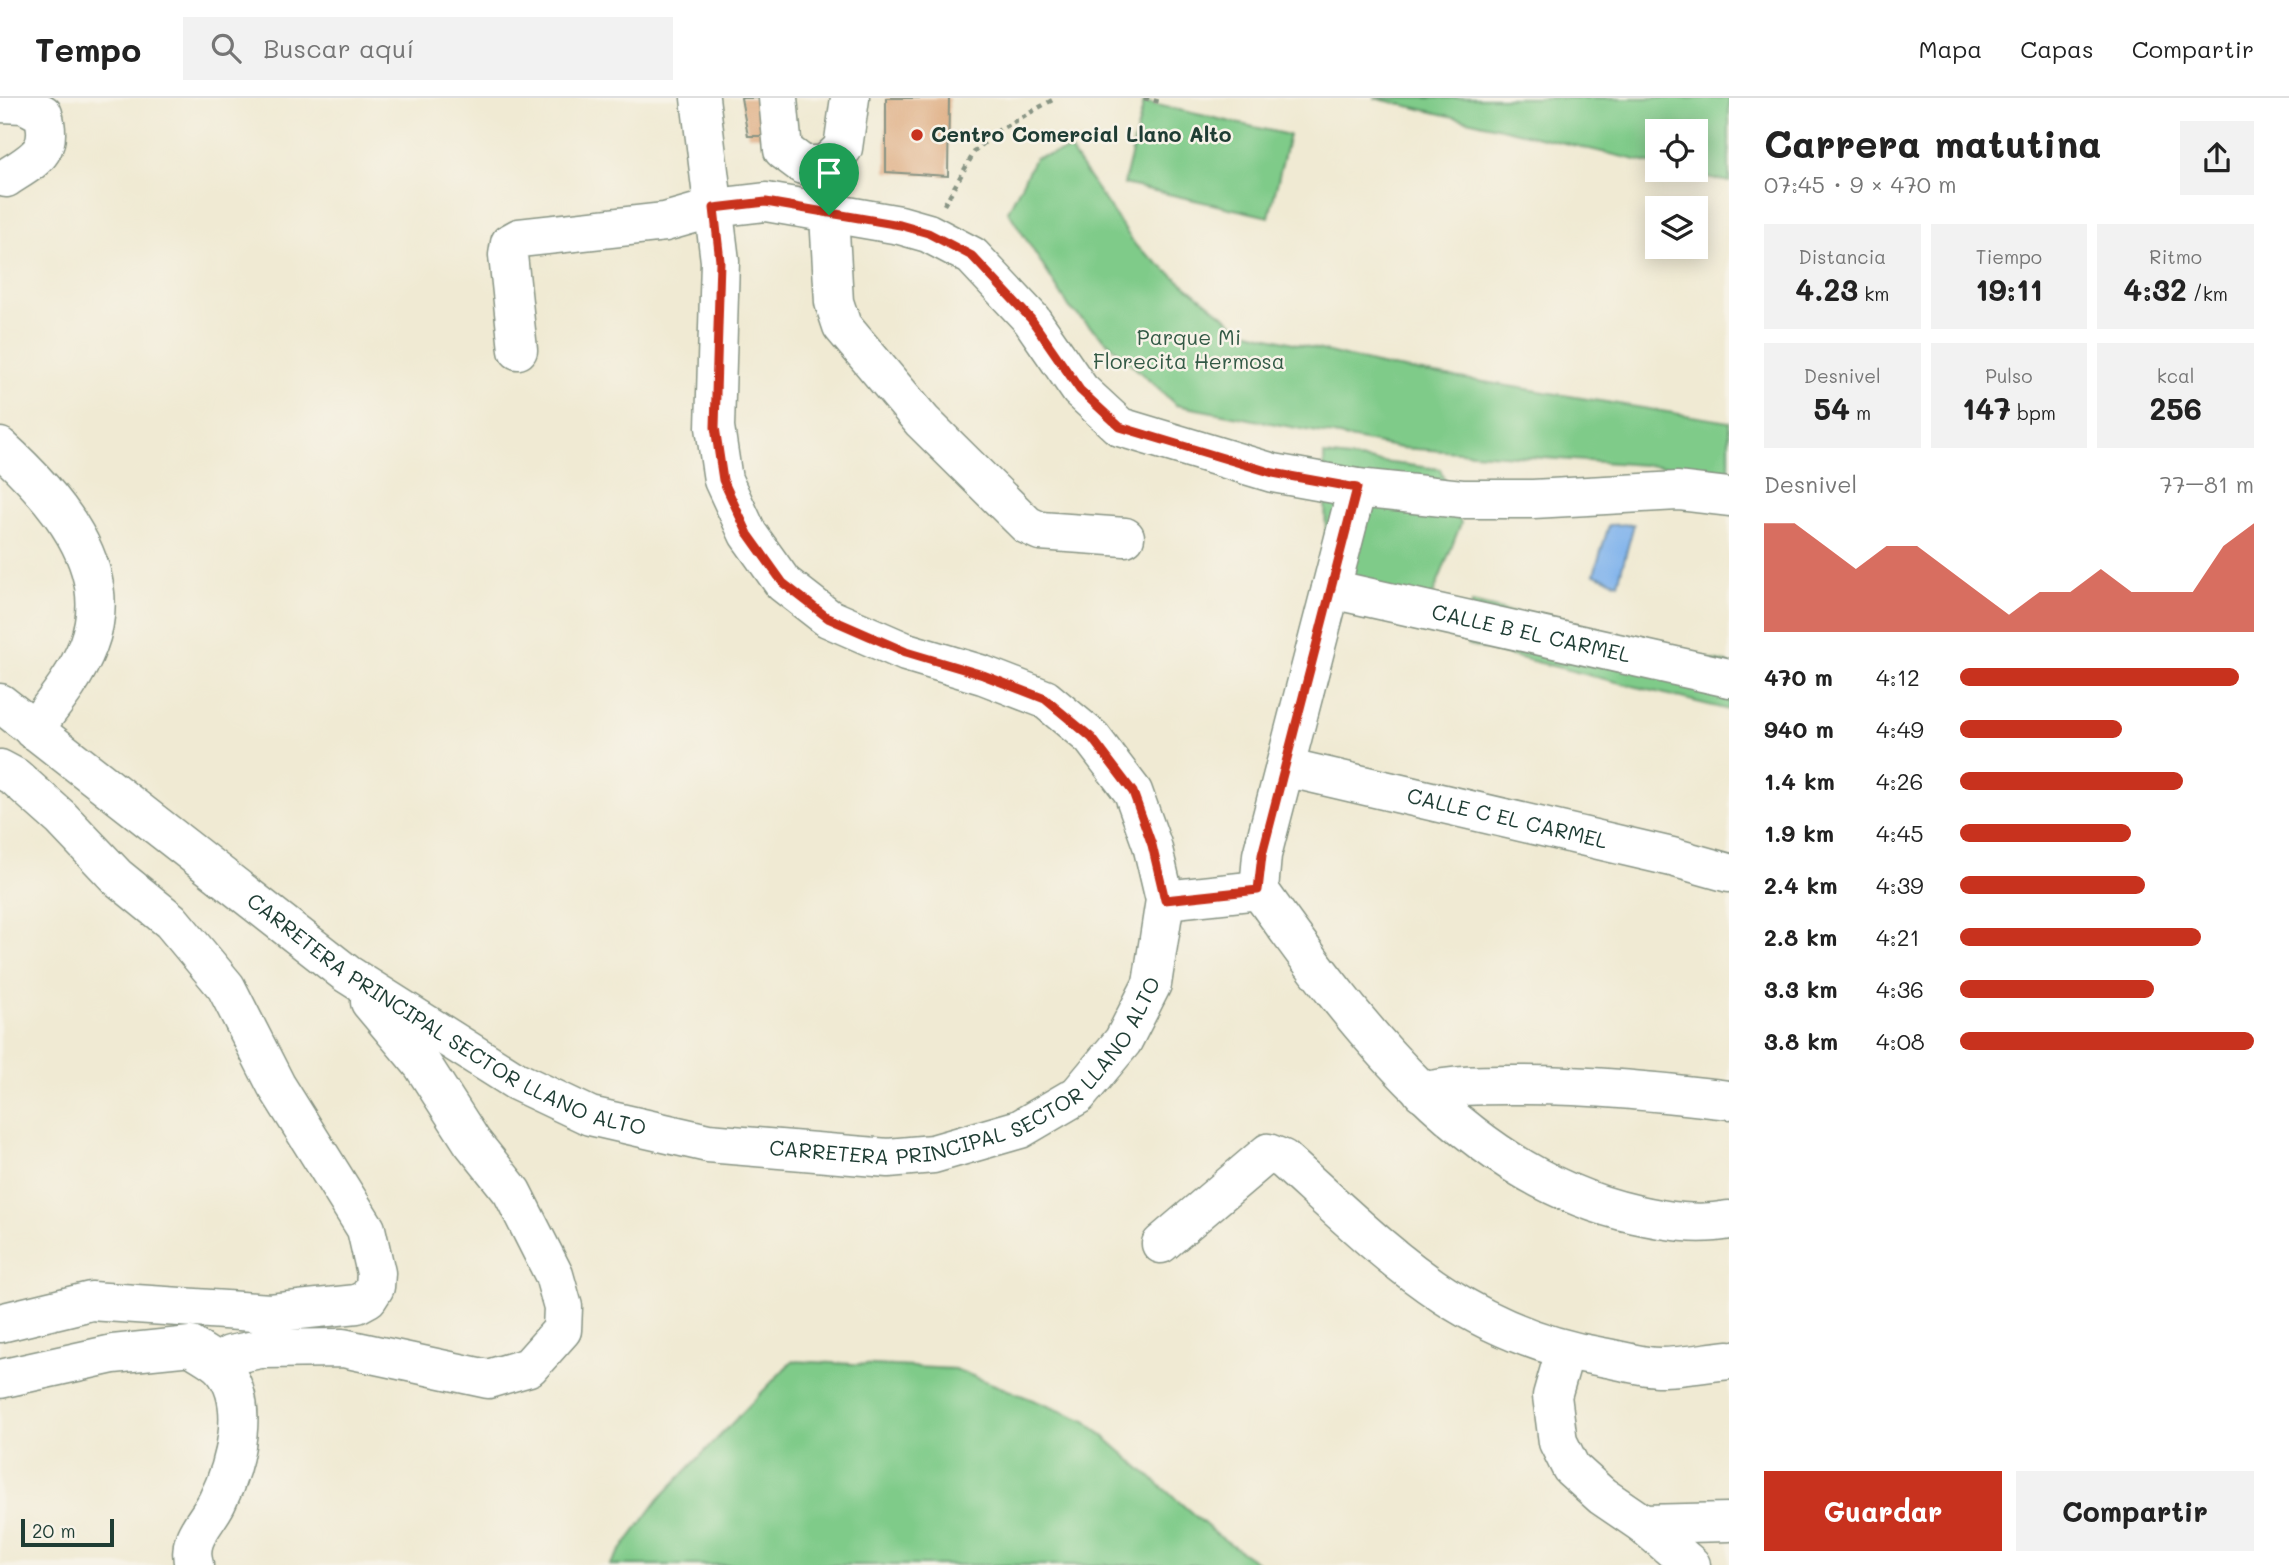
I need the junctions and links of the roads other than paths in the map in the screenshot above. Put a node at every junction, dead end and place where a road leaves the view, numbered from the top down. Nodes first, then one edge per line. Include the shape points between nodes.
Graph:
1 (700, 98) edge
2 (778, 98) edge
3 (850, 98) edge
4 (0, 103) edge
5 (6, 178) dead end
6 (714, 208) junction
7 (829, 215) junction
8 (518, 350) dead end
9 (0, 447) edge
10 (1357, 488) junction
11 (1729, 497) edge
12 (1125, 537) dead end
13 (1331, 589) junction
14 (1729, 678) edge
15 (0, 704) edge
16 (33, 730) junction
17 (1285, 766) junction
18 (0, 769) edge
19 (1729, 873) edge
20 (1258, 890) junction
21 (1165, 900) junction
22 (347, 974) junction
23 (1422, 1092) junction
24 (1729, 1100) edge
25 (1729, 1220) edge
26 (1161, 1244) dead end
27 (0, 1323) edge
28 (1565, 1351) junction
29 (1729, 1360) edge
30 (222, 1368) junction
31 (0, 1379) edge
32 (1729, 1522) edge
33 (1643, 1524) junction
34 (194, 1565) edge
35 (1691, 1565) edge

1 - 6 street, CARRETERA PRINCIPAL SECTOR LLANO ALTO
2 - 3 street via 783,150 803,165 825,165 843,148
4 - 5 street via 24,104 43,114 49,133 41,155
6 - 7 street via 766,202
6 - 8 street via 665,222 519,238 510,243
6 - 21 street, CARRETERA PRINCIPAL SECTOR LLANO ALTO via 720,261 715,427 723,480 748,534 783,583 828,618 906,652 1045,699 1092,738 1133,792
7 - 10 street via 866,218 928,233 972,256 1031,319 1080,390 1120,427 1273,473
7 - 12 street via 834,302 842,326 922,421 1027,525 1040,531
9 - 16 street via 61,510 88,561 97,607 89,644 69,684
10 - 11 street via 1462,499 1678,491
10 - 13 street
13 - 14 street, CALLE B EL CARMEL
13 - 17 street
15 - 16 street, CARRETERA PRINCIPAL SECTOR LLANO ALTO
16 - 22 street, CARRETERA PRINCIPAL SECTOR LLANO ALTO
17 - 19 street, CALLE C EL CARMEL
17 - 20 street via 1262,855
18 - 27 street via 15,777 117,877 171,921 226,987 276,1085 366,1229 376,1273 375,1287 357,1304 270,1313 91,1301
20 - 21 street
20 - 23 street via 1322,979
21 - 22 street, CARRETERA PRINCIPAL SECTOR LLANO ALTO via 1152,984 1123,1041 1078,1095 1020,1129 933,1154 888,1158 708,1143 590,1116 516,1081
22 - 30 street via 422,1064 472,1142 512,1192 554,1275 563,1307 562,1330 529,1367 488,1379 343,1348 260,1349 230,1355
23 - 24 street via 1453,1084 1541,1085 1648,1090
23 - 25 street via 1524,1171 1597,1206 1657,1219 1709,1224
26 - 28 street via 1268,1153 1283,1159 1381,1250 1446,1299 1518,1336
28 - 29 street via 1659,1367
28 - 33 street via 1552,1396 1558,1442 1571,1468
30 - 31 street via 191,1346 113,1354
30 - 34 street via 238,1416 238,1449 216,1503 194,1537
32 - 33 street
33 - 35 street

